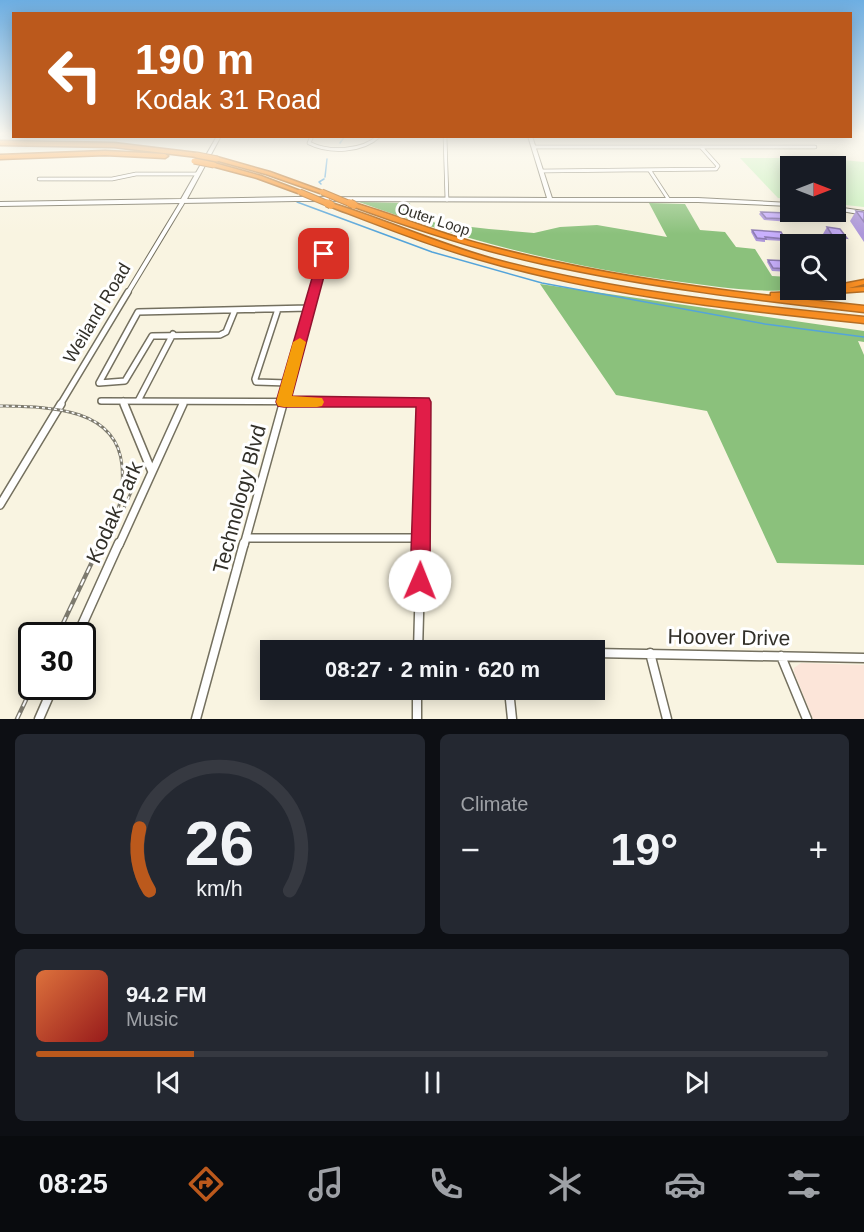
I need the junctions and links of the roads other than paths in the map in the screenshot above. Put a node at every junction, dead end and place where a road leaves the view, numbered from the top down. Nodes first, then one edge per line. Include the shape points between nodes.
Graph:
1 (202, 167) edge
2 (229, 167) edge
3 (240, 167) edge
4 (446, 167) edge
5 (541, 167) edge
6 (716, 167) edge
7 (542, 171) junction
8 (650, 171) junction
9 (198, 174) junction
10 (39, 179) dead end
11 (447, 200) junction
12 (550, 200) junction
13 (669, 200) junction
14 (183, 201) junction
15 (0, 204) edge
16 (780, 205) edge
17 (846, 210) edge
18 (864, 213) edge
19 (324, 254) dead end
20 (864, 282) edge
21 (655, 285) junction
22 (846, 286) edge
23 (864, 289) edge
24 (846, 290) edge
25 (780, 294) edge
26 (309, 308) junction
27 (278, 309) junction
28 (864, 309) edge
29 (235, 310) junction
30 (864, 322) edge
31 (173, 334) junction
32 (288, 383) junction
33 (101, 401) dead end
34 (123, 401) junction
35 (138, 401) junction
36 (184, 402) junction
37 (284, 402) junction
38 (152, 472) junction
39 (0, 505) edge
40 (247, 538) junction
41 (421, 538) junction
42 (83, 622) edge
43 (418, 640) edge
44 (605, 653) edge
45 (650, 653) junction
46 (781, 656) junction
47 (864, 657) edge
48 (47, 700) edge
49 (417, 700) edge
50 (510, 700) edge
51 (39, 719) edge
52 (196, 719) edge
53 (417, 719) edge
54 (512, 719) edge
55 (668, 719) edge
56 (807, 719) edge

1 - 9 street, Weiland Road
2 - 30 highway, Outer Loop, bridge via 430,242 541,273 653,295
3 - 21 highway, Outer Loop, bridge via 263,171 422,230 495,252
4 - 11 street
5 - 7 street
6 - 8 street
7 - 8 street
7 - 12 street
8 - 13 street
9 - 10 street
9 - 14 street, Weiland Road
11 - 12 street
11 - 14 street
12 - 13 street
13 - 16 street
14 - 15 street
14 - 39 street, Weiland Road
17 - 18 street
19 - 26 street, Technology Blvd
20 - 22 highway
21 - 25 highway
21 - 28 highway, Outer Loop
23 - 24 highway
26 - 27 street
26 - 32 street, Technology Blvd
27 - 29 street
27 - 32 street via 255,379
29 - 31 street via 223,334
29 - 31 street via 138,312 99,383 125,381 152,336
31 - 35 street
32 - 37 street, Technology Blvd
33 - 34 street
34 - 35 street
34 - 38 street
35 - 36 street
36 - 37 street
36 - 38 street, Kodak Park
37 - 40 street, Technology Blvd
37 - 41 street via 424,402
38 - 42 street, Kodak Park
40 - 41 street
40 - 52 street, Technology Blvd
41 - 43 street
44 - 45 street, Hoover Drive
45 - 46 street, Hoover Drive
45 - 55 street
46 - 47 street, Hoover Drive
46 - 56 street
48 - 51 street
49 - 53 street
50 - 54 street

